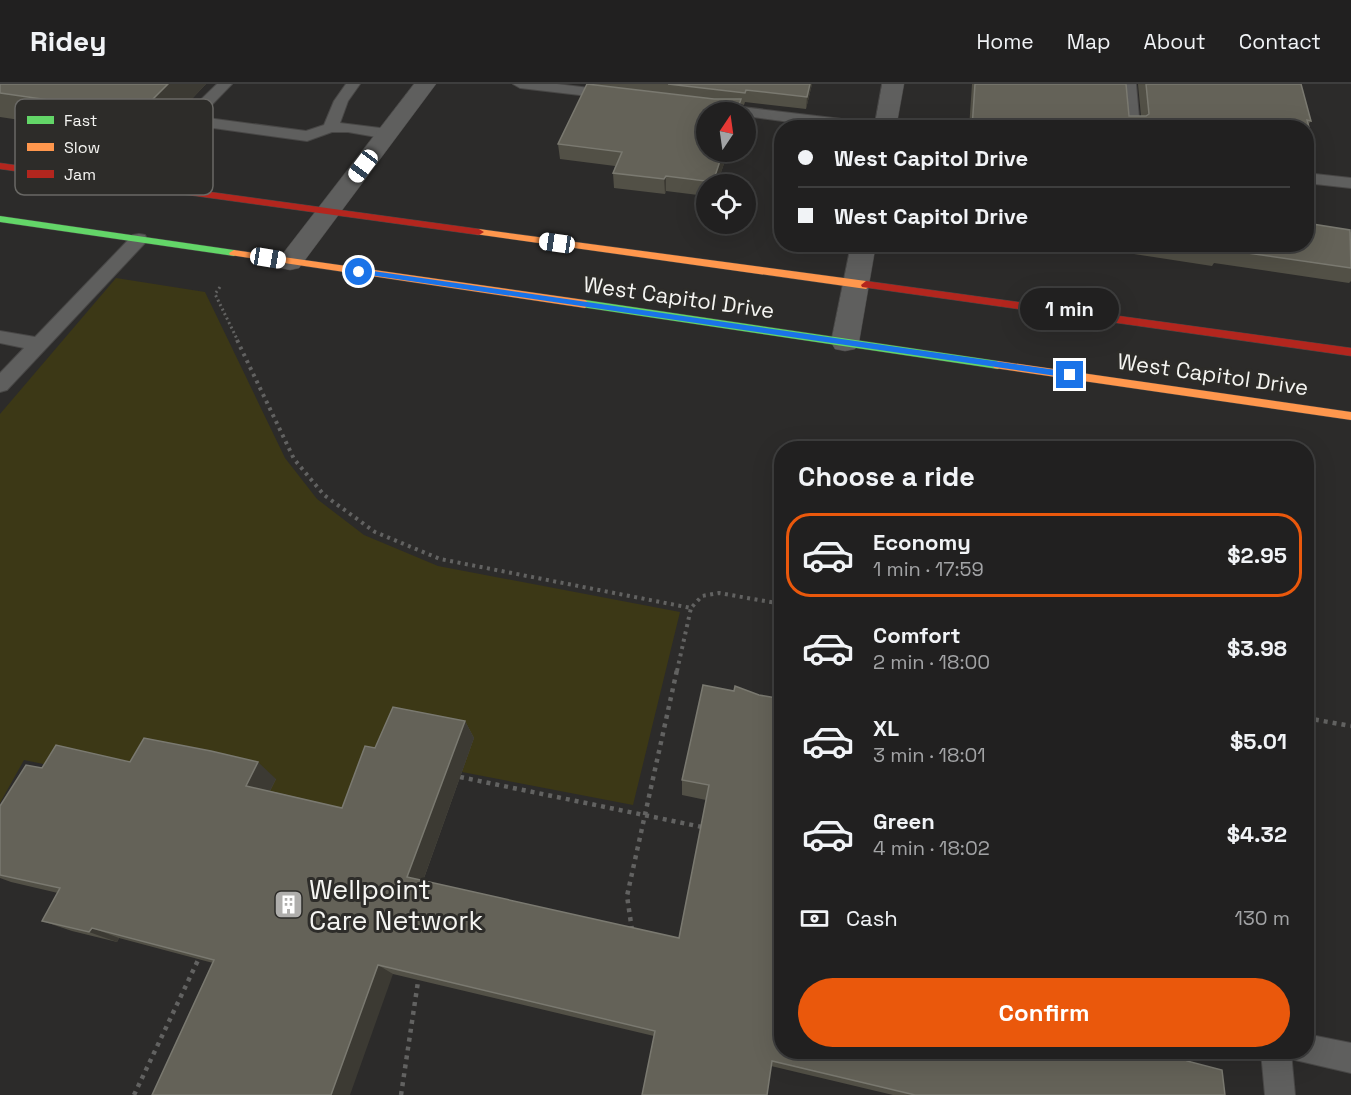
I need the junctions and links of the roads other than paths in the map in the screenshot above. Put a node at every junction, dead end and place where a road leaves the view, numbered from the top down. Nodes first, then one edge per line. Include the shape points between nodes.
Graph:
1 (225, 84) edge
2 (353, 84) edge
3 (425, 84) edge
4 (520, 84) edge
5 (893, 84) edge
6 (1129, 84) edge
7 (634, 98) edge
8 (210, 99) edge
9 (693, 105) edge
10 (812, 120) edge
11 (886, 120) edge
12 (1131, 120) edge
13 (213, 123) edge
14 (330, 128) junction
15 (388, 134) junction
16 (0, 166) edge
17 (15, 168) edge
18 (1314, 179) edge
19 (1351, 183) edge
20 (213, 195) edge
21 (329, 211) junction
22 (0, 219) edge
23 (139, 239) junction
24 (863, 252) edge
25 (290, 262) junction
26 (857, 284) junction
27 (0, 337) edge
28 (845, 342) junction
29 (39, 344) junction
30 (1351, 352) edge
31 (0, 385) edge
32 (1351, 416) edge
33 (1314, 1051) edge
34 (1351, 1058) edge
35 (1276, 1059) edge
36 (1280, 1095) edge

1 - 8 lane
2 - 14 lane
3 - 15 street
4 - 7 lane
5 - 11 street
6 - 12 lane
9 - 10 lane
13 - 14 lane via 307,136
14 - 15 lane
15 - 21 street
16 - 17 main road, West Capitol Drive
18 - 19 lane
20 - 21 main road, West Capitol Drive
21 - 25 street
21 - 26 main road, West Capitol Drive
22 - 23 main road, West Capitol Drive
23 - 25 main road, West Capitol Drive
23 - 29 lane
24 - 26 street
25 - 28 main road, West Capitol Drive
26 - 28 street
26 - 30 main road, West Capitol Drive
27 - 29 lane
28 - 32 main road, West Capitol Drive
29 - 31 lane
33 - 34 lane
35 - 36 lane

